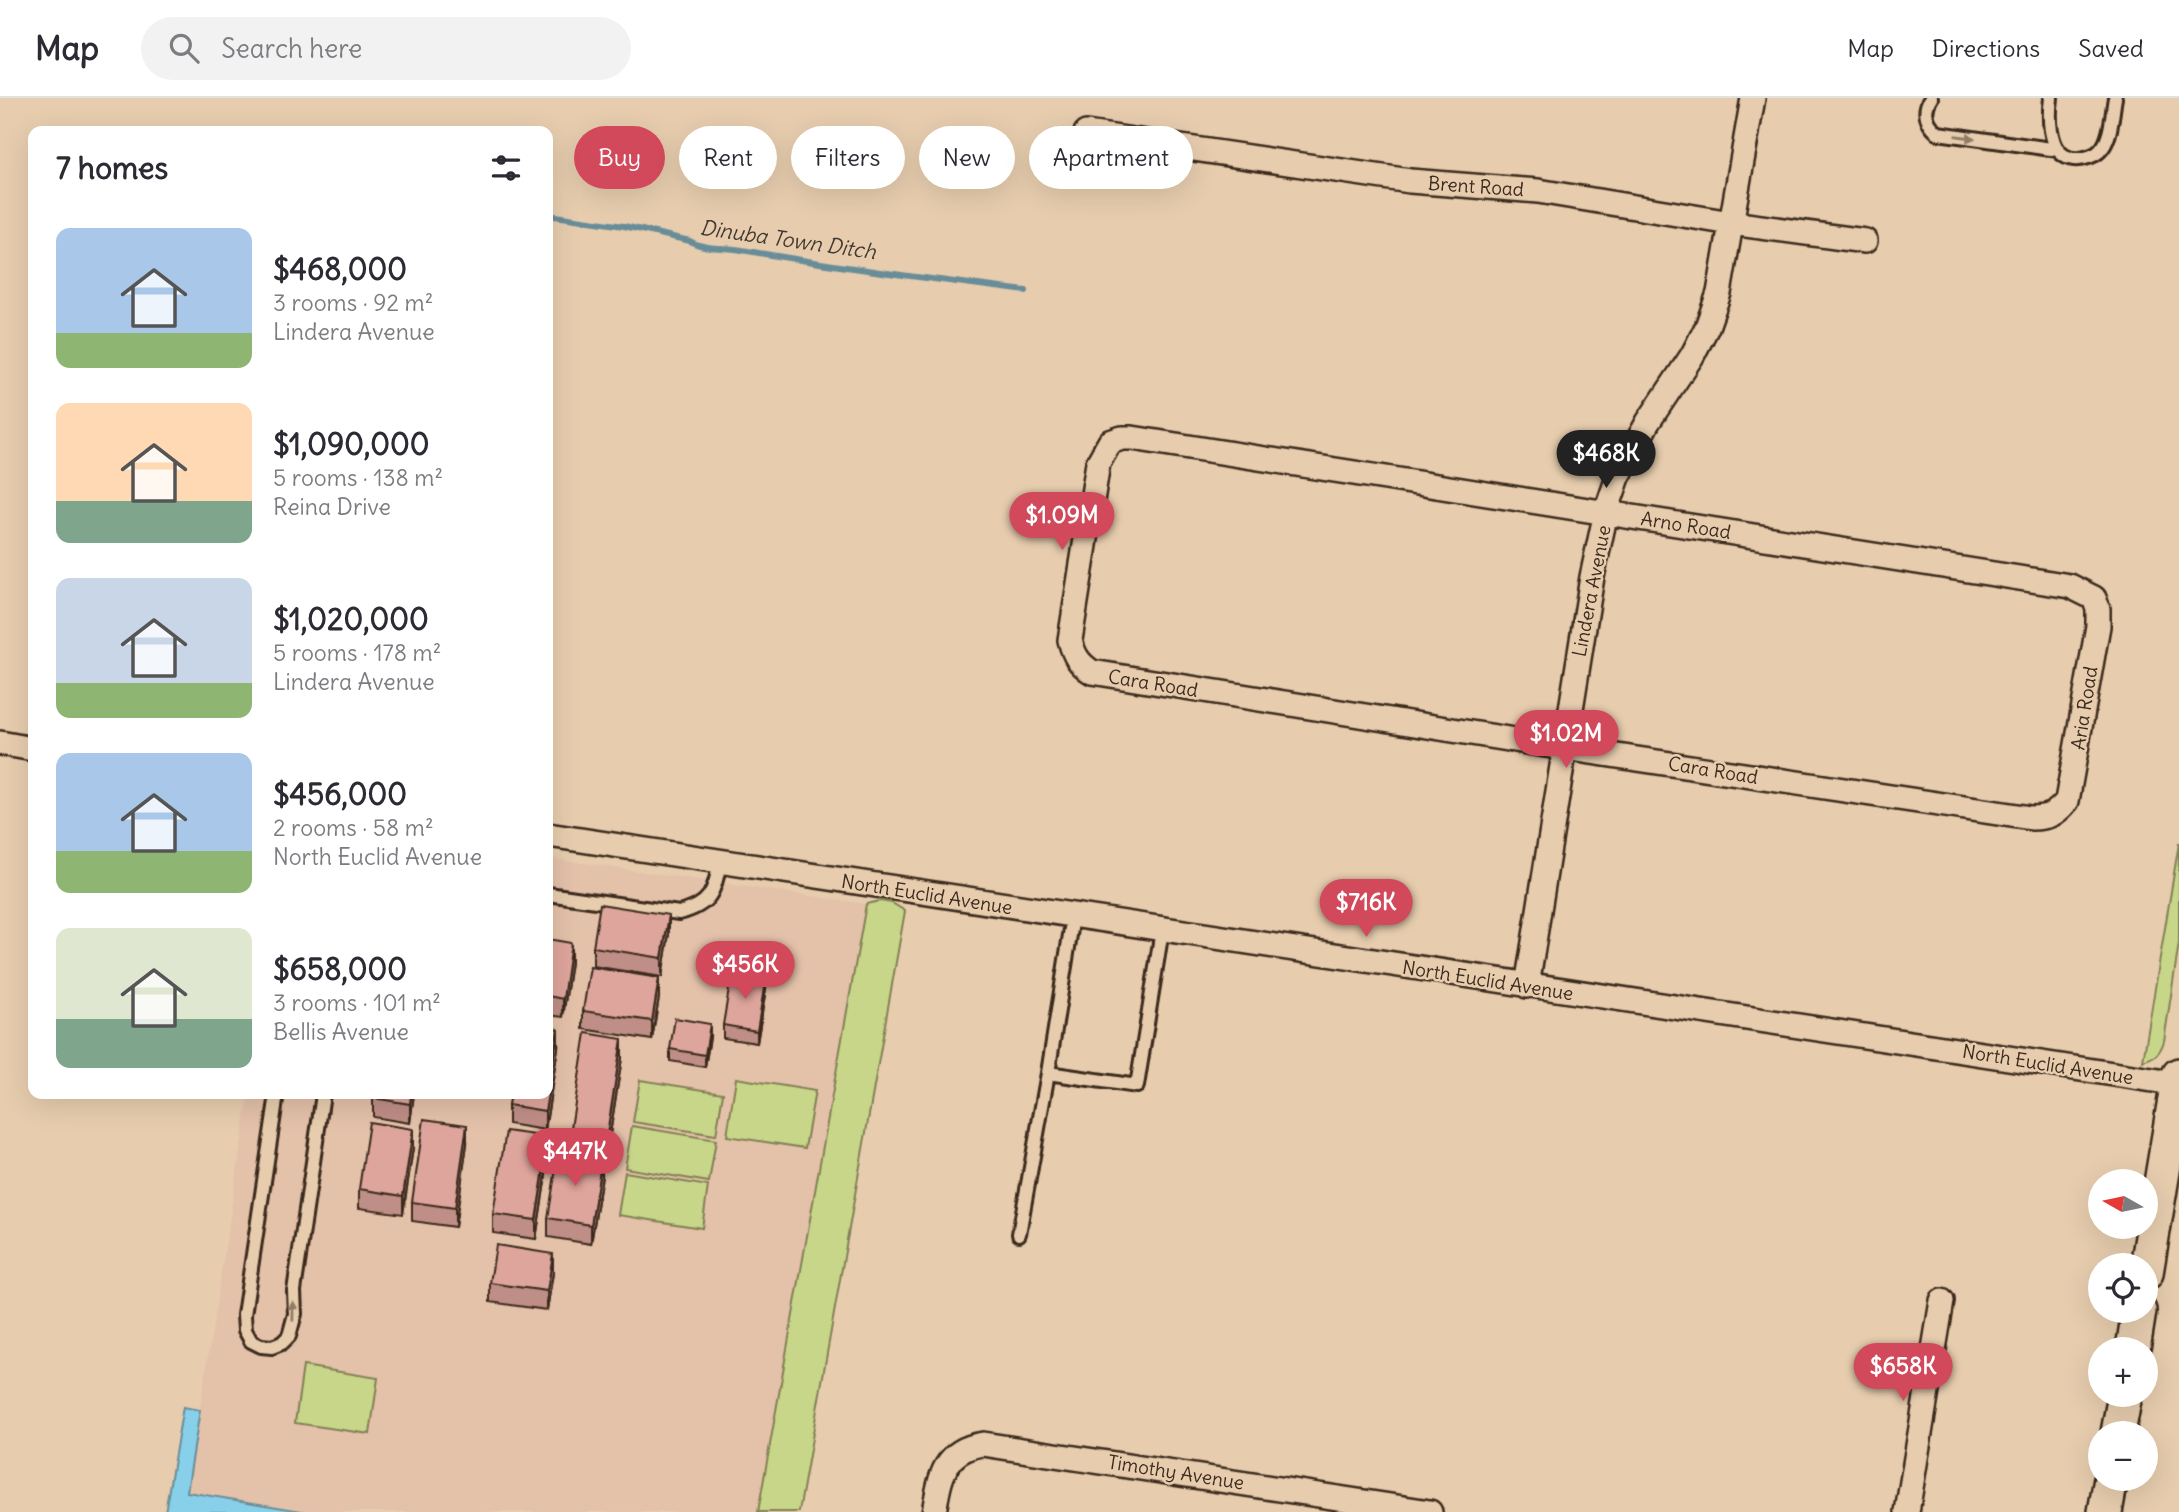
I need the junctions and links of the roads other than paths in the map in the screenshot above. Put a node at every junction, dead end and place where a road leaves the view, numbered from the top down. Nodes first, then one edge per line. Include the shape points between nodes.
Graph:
1 (1754, 98) edge
2 (1931, 98) edge
3 (2050, 98) edge
4 (2115, 98) edge
5 (1193, 149) edge
6 (2058, 149) junction
7 (1731, 223) junction
8 (1865, 241) dead end
9 (1606, 512) junction
10 (2094, 598) joint
11 (1081, 665) joint
12 (0, 743) edge
13 (28, 748) edge
14 (1564, 748) junction
15 (2057, 814) joint
16 (553, 836) edge
17 (720, 862) junction
18 (553, 895) edge
19 (1073, 916) junction
20 (1162, 930) junction
21 (1527, 986) junction
22 (1048, 1073) junction
23 (2178, 1081) edge
24 (276, 1099) edge
25 (322, 1099) edge
26 (1019, 1234) dead end
27 (2149, 1253) edge
28 (1942, 1301) dead end
29 (2109, 1491) edge
30 (934, 1512) edge
31 (1430, 1512) edge
32 (1907, 1512) edge
33 (2105, 1512) edge

1 - 7 street, Lindera Avenue
2 -> 6 lane via 1926,116 1938,133
3 - 6 lane via 2049,126
4 - 6 lane via 2105,144 2097,154 2076,160
5 - 7 street, Brent Road via 1410,181 1538,191
7 - 8 street, Brent Road
7 - 9 street, Lindera Avenue via 1719,293 1707,327 1631,452
9 - 10 street, Arno Road via 2070,586
9 - 11 street, Arno Road via 1132,438 1110,442 1098,463 1070,640
9 - 14 street, Lindera Avenue
10 - 15 street, Aria Road via 2098,626 2071,785 2067,802
11 - 14 street, Cara Road via 1103,675
12 - 13 street
14 - 15 street, Cara Road via 2031,818
14 - 21 street, Lindera Avenue
16 - 17 street, North Euclid Avenue
17 - 18 lane via 711,894 695,909 679,913
17 - 19 street, North Euclid Avenue
19 - 20 street, North Euclid Avenue
19 - 22 lane
20 - 21 street, North Euclid Avenue
20 - 22 lane via 1137,1086
21 - 23 street, North Euclid Avenue
22 - 26 lane
23 - 27 street
24 -> 25 lane via 246,1294 245,1330 251,1341 272,1347 282,1343 293,1326
28 - 32 street
29 - 33 street
30 - 31 street, Timothy Avenue via 942,1473 954,1455 983,1444

